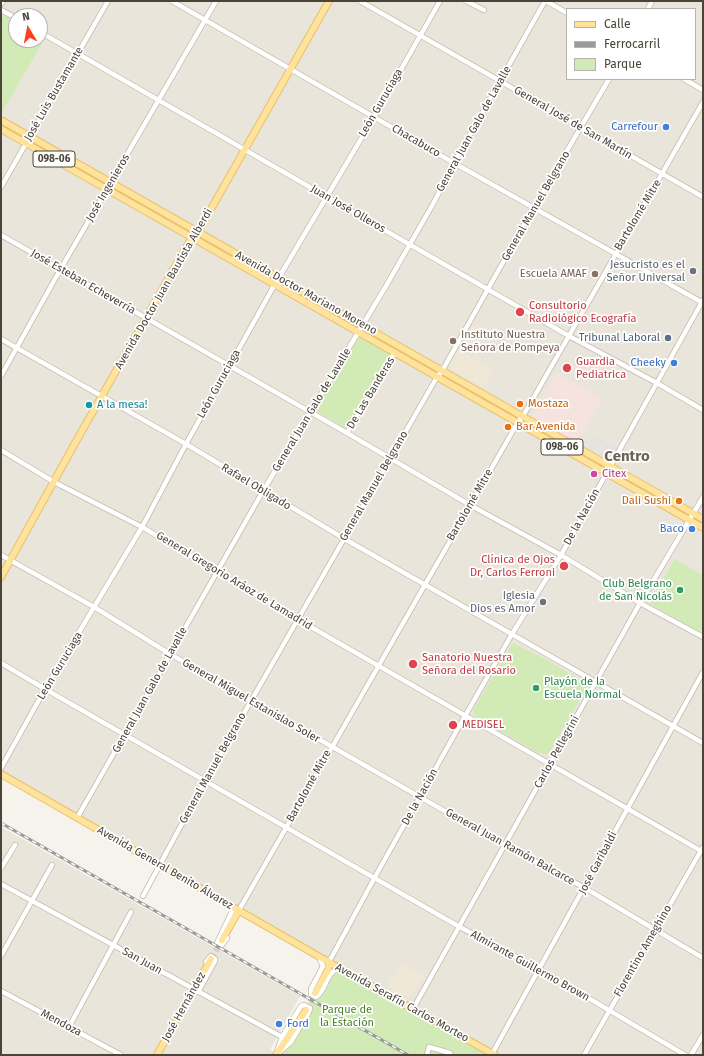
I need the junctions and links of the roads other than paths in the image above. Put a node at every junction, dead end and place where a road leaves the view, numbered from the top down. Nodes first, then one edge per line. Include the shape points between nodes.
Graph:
1 (2, 1) edge
2 (108, 1) edge
3 (172, 1) edge
4 (216, 1) edge
5 (329, 1) edge
6 (360, 1) edge
7 (440, 1) edge
8 (466, 1) edge
9 (546, 1) edge
10 (1, 4) edge
11 (484, 10) dead end
12 (566, 12) edge
13 (206, 20) junction
14 (421, 35) junction
15 (48, 37) edge
16 (77, 54) junction
17 (290, 69) junction
18 (608, 80) edge
19 (686, 80) edge
20 (500, 82) junction
21 (703, 90) edge
22 (160, 100) junction
23 (703, 102) edge
24 (374, 117) junction
25 (1, 120) edge
26 (581, 127) junction
27 (1, 129) edge
28 (30, 136) junction
29 (25, 142) junction
30 (245, 150) junction
31 (454, 163) junction
32 (662, 174) junction
33 (111, 182) junction
34 (1, 187) edge
35 (107, 189) junction
36 (327, 197) junction
37 (703, 197) edge
38 (534, 207) junction
39 (198, 232) junction
40 (1, 235) edge
41 (192, 237) junction
42 (410, 245) junction
43 (615, 253) junction
44 (60, 270) junction
45 (277, 282) junction
46 (488, 289) junction
47 (702, 302) edge
48 (146, 318) junction
49 (362, 325) junction
50 (359, 332) junction
51 (569, 336) junction
52 (1, 339) edge
53 (17, 348) junction
54 (395, 352) junction
55 (229, 366) junction
56 (442, 371) junction
57 (1, 376) edge
58 (437, 377) junction
59 (657, 383) junction
60 (102, 396) junction
61 (703, 410) edge
62 (310, 412) junction
63 (523, 416) junction
64 (518, 422) junction
65 (347, 433) junction
66 (186, 444) junction
67 (1, 450) edge
68 (390, 458) junction
69 (610, 466) junction
70 (607, 473) junction
71 (54, 482) junction
72 (264, 491) junction
73 (703, 497) edge
74 (470, 505) junction
75 (694, 514) junction
76 (703, 519) edge
77 (690, 520) junction
78 (142, 527) junction
79 (703, 528) edge
80 (343, 538) junction
81 (1, 555) edge
82 (561, 555) junction
83 (11, 561) junction
84 (217, 572) junction
85 (1, 577) edge
86 (424, 584) junction
87 (640, 603) junction
88 (94, 607) junction
89 (297, 619) junction
90 (512, 634) junction
91 (703, 637) edge
92 (170, 654) junction
93 (1, 663) edge
94 (378, 665) junction
95 (703, 672) edge
96 (596, 682) junction
97 (45, 689) junction
98 (251, 700) junction
99 (466, 715) junction
100 (673, 726) junction
101 (125, 735) junction
102 (703, 743) edge
103 (331, 746) junction
104 (550, 763) junction
105 (1, 768) edge
106 (1, 774) edge
107 (205, 781) junction
108 (420, 796) junction
109 (628, 808) junction
110 (77, 818) junction
111 (286, 826) junction
112 (15, 845) dead end
113 (504, 845) junction
114 (702, 849) edge
115 (160, 865) junction
116 (52, 866) dead end
117 (1, 868) edge
118 (375, 877) junction
119 (1, 884) edge
120 (585, 888) junction
121 (142, 896) dead end
122 (32, 901) junction
123 (238, 909) junction
124 (131, 912) dead end
125 (458, 926) junction
126 (655, 930) junction
127 (222, 940) tunnel mouth
128 (113, 945) junction
129 (318, 955) junction
130 (1, 956) edge
131 (211, 958) tunnel mouth
132 (703, 958) edge
133 (329, 962) junction
134 (339, 968) junction
135 (540, 969) junction
136 (194, 990) junction
137 (1, 991) edge
138 (316, 994) tunnel mouth
139 (413, 1008) junction
140 (306, 1010) tunnel mouth
141 (609, 1010) junction
142 (68, 1027) junction
143 (703, 1035) edge
144 (282, 1037) junction
145 (494, 1054) edge
146 (121, 1055) edge
147 (157, 1055) edge
148 (276, 1055) edge
149 (427, 1055) edge
150 (450, 1055) edge
151 (584, 1055) edge
152 (685, 1055) edge
153 (691, 1055) edge

1 - 10 street
2 - 16 street, José Luis Bustamante
3 - 13 street, Chacabuco
4 - 13 street, José Ingenieros
5 - 17 main road, Avenida Doctor Juan Bautista Alberdi
6 - 14 street, General José de San Martín
7 - 14 street, León Guruciaga
8 - 11 street
9 - 12 street
9 - 20 street, General Juan Galo de Lavalle
13 - 17 street, Chacabuco
13 - 22 street, José Ingenieros
14 - 20 street, General José de San Martín
14 - 24 street, León Guruciaga
15 - 16 street, Juan José Olleros
16 - 22 street, Juan José Olleros
16 - 28 street, José Luis Bustamante
17 - 24 street, Chacabuco
17 - 30 main road, Avenida Doctor Juan Bautista Alberdi
18 - 26 street, General Manuel Belgrano
19 - 21 street
20 - 26 street, General José de San Martín
20 - 31 street, General Juan Galo de Lavalle
22 - 30 street, Juan José Olleros
22 - 33 street, José Ingenieros
23 - 32 street, Bartolomé Mitre
24 - 31 street, Chacabuco
24 - 36 street, León Guruciaga
25 - 28 main road, Avenida Doctor Mariano Moreno / 098-06
26 - 32 street, General José de San Martín
26 - 38 street, General Manuel Belgrano
27 - 29 main road, Avenida Doctor Mariano Moreno / 098-06
28 - 29 street, José Luis Bustamante
28 - 33 main road, Avenida Doctor Mariano Moreno / 098-06
29 - 34 street, José Luis Bustamante
29 - 35 main road, Avenida Doctor Mariano Moreno / 098-06
30 - 36 street, Juan José Olleros
30 - 39 main road, Avenida Doctor Juan Bautista Alberdi
31 - 38 street, Chacabuco
31 - 42 street, General Juan Galo de Lavalle
32 - 37 street, General José de San Martín
32 - 43 street, Bartolomé Mitre
33 - 35 street, José Ingenieros
33 - 39 main road, Avenida Doctor Mariano Moreno / 098-06
35 - 41 main road, Avenida Doctor Mariano Moreno / 098-06
35 - 44 street, José Ingenieros
36 - 42 street, Juan José Olleros
36 - 45 street, León Guruciaga
38 - 43 street, Chacabuco
38 - 46 street, General Manuel Belgrano
39 - 41 main road, Avenida Doctor Juan Bautista Alberdi
39 - 45 main road, Avenida Doctor Mariano Moreno / 098-06
40 - 44 street, José Esteban Echeverría
41 - 45 main road, Avenida Doctor Mariano Moreno / 098-06
41 - 48 main road, Avenida Doctor Juan Bautista Alberdi
42 - 46 street, Juan José Olleros
42 - 49 street, General Juan Galo de Lavalle
43 - 47 street, Chacabuco
43 - 51 street, Bartolomé Mitre
44 - 48 street, José Esteban Echeverría
44 - 53 street, José Ingenieros
45 - 49 main road, Avenida Doctor Mariano Moreno / 098-06
45 - 50 main road, Avenida Doctor Mariano Moreno / 098-06
45 - 55 street, León Guruciaga
46 - 51 street, Juan José Olleros
46 - 56 street, General Manuel Belgrano
47 - 59 street, De la Nación
48 - 55 street, José Esteban Echeverría
48 - 60 main road, Avenida Doctor Juan Bautista Alberdi
49 - 50 street, General Juan Galo de Lavalle
49 - 56 main road, Avenida Doctor Mariano Moreno / 098-06
50 - 54 main road, Avenida Doctor Mariano Moreno / 098-06
50 - 62 street, General Juan Galo de Lavalle
51 - 59 street, Juan José Olleros
51 - 63 street, Bartolomé Mitre
52 - 53 street, Rafael Obligado
53 - 57 street, José Ingenieros
53 - 60 street, Rafael Obligado
54 - 58 main road, Avenida Doctor Mariano Moreno / 098-06
54 - 65 street, De Las Banderas
55 - 62 street, José Esteban Echeverría
55 - 66 street, León Guruciaga
56 - 58 street, General Manuel Belgrano
56 - 63 main road, Avenida Doctor Mariano Moreno / 098-06
58 - 64 main road, Avenida Doctor Mariano Moreno / 098-06
58 - 68 street, General Manuel Belgrano
59 - 61 street, Juan José Olleros
59 - 69 street, De la Nación
60 - 66 street, Rafael Obligado
60 - 71 main road, Avenida Doctor Juan Bautista Alberdi
62 - 65 street, José Esteban Echeverría
62 - 72 street, General Juan Galo de Lavalle
63 - 64 street, Bartolomé Mitre
63 - 69 main road, Avenida Doctor Mariano Moreno / 098-06
64 - 70 main road, Avenida Doctor Mariano Moreno / 098-06
64 - 74 street, Bartolomé Mitre
65 - 68 street, José Esteban Echeverría
66 - 72 street, Rafael Obligado
66 - 78 street, León Guruciaga
67 - 71 street, General Gregorio Aráoz de Lamadrid
68 - 74 street, José Esteban Echeverría
68 - 80 street, General Manuel Belgrano
69 - 70 street, De la Nación
69 - 75 main road, 098-06
70 - 77 main road, 098-06
70 - 82 street, De la Nación
71 - 78 street, General Gregorio Aráoz de Lamadrid
71 - 83 main road, Avenida Doctor Juan Bautista Alberdi
72 - 80 street, Rafael Obligado
72 - 84 street, General Juan Galo de Lavalle
73 - 75 street, Carlos Pellegrini
74 - 82 street, José Esteban Echeverría
74 - 86 street, Bartolomé Mitre
75 - 76 main road, 098-06
75 - 77 street, Carlos Pellegrini
77 - 79 main road, 098-06
77 - 87 street, Carlos Pellegrini
78 - 84 street, General Gregorio Aráoz de Lamadrid
78 - 88 street, León Guruciaga
80 - 86 street, Rafael Obligado
80 - 89 street, General Manuel Belgrano
81 - 83 street, General Miguel Estanislao Soler
82 - 87 street, José Esteban Echeverría
82 - 90 street, De la Nación
83 - 85 main road, Avenida Doctor Juan Bautista Alberdi
83 - 88 street, General Miguel Estanislao Soler
84 - 89 street, General Gregorio Aráoz de Lamadrid
84 - 92 street, General Juan Galo de Lavalle
86 - 90 street, Rafael Obligado
86 - 94 street, Bartolomé Mitre
87 - 91 street, José Esteban Echeverría
87 - 96 street, Carlos Pellegrini
88 - 92 street, General Miguel Estanislao Soler
88 - 97 street, León Guruciaga
89 - 94 street, General Gregorio Aráoz de Lamadrid
89 - 98 street, General Manuel Belgrano
90 - 96 street, Rafael Obligado
90 - 99 street, De la Nación
92 - 98 street, General Miguel Estanislao Soler
92 - 101 street, General Juan Galo de Lavalle
93 - 97 street, Almirante Guillermo Brown
94 - 99 street, General Gregorio Aráoz de Lamadrid
94 - 103 street, Bartolomé Mitre
95 - 100 street, José Garibaldi
96 - 100 street, Rafael Obligado
96 - 104 street, Carlos Pellegrini
97 - 101 street, Almirante Guillermo Brown
97 - 105 street, León Guruciaga
98 - 103 street, General Miguel Estanislao Soler
98 - 107 street, General Manuel Belgrano
99 - 104 street, General Gregorio Aráoz de Lamadrid
99 - 108 street, De la Nación
100 - 102 street, Rafael Obligado
100 - 109 street, José Garibaldi
101 - 107 street, Almirante Guillermo Brown
101 - 110 street, General Juan Galo de Lavalle
103 - 108 street, General Miguel Estanislao Soler
103 - 111 street, Bartolomé Mitre
104 - 109 street, General Gregorio Aráoz de Lamadrid
104 - 113 street, Carlos Pellegrini
106 - 110 main road, Avenida General Benito Álvarez
107 - 111 street, Almirante Guillermo Brown
107 - 115 street, General Manuel Belgrano
108 - 113 street, General Juan Ramón Balcarce
108 - 118 street, De la Nación
109 - 114 street, General Gregorio Aráoz de Lamadrid
109 - 120 street, José Garibaldi
110 - 115 main road, Avenida General Benito Álvarez
111 - 118 street, Almirante Guillermo Brown
111 - 123 street, Bartolomé Mitre
112 - 117 street
113 - 120 street, General Juan Ramón Balcarce
113 - 125 street, Carlos Pellegrini
114 - 126 street, Florentino Ameghino
115 - 121 street, General Manuel Belgrano
115 - 123 main road, Avenida General Benito Álvarez
116 - 122 street
118 - 125 street, Almirante Guillermo Brown
118 - 133 street, De la Nación
119 - 122 street, San Juan
120 - 126 street, General Juan Ramón Balcarce
120 - 135 street, José Garibaldi
122 - 128 street, San Juan
122 - 130 street
123 - 123 street via 217,941 218,944 222,945
123 - 127 main road
123 - 129 main road, Avenida General Benito Álvarez
124 - 128 street
125 - 135 street, Almirante Guillermo Brown
125 - 139 street, Carlos Pellegrini
126 - 132 street, General Juan Ramón Balcarce
126 - 141 street, Florentino Ameghino
128 - 136 street, San Juan
128 - 142 street
129 - 133 main road, Avenida General Benito Álvarez
129 - 134 street via 322,966 311,989 310,994 313,996 320,994 329,975
131 - 136 main road, José Hernández
133 - 134 main road, Avenida Serafín Carlos Morteo
133 - 138 main road via 328,970
134 - 139 main road, Avenida Serafín Carlos Morteo
135 - 141 street, Almirante Guillermo Brown
135 - 145 street, José Garibaldi
136 - 136 street, José Hernández via 209,957 213,957 215,961
136 - 144 street, San Juan
136 - 147 main road, José Hernández
137 - 142 street, Mendoza
139 - 145 main road, Avenida Serafín Carlos Morteo
140 - 148 main road
141 - 151 street, Florentino Ameghino
141 - 152 street, Almirante Guillermo Brown
142 - 146 street, Mendoza
143 - 153 street
144 - 148 street
144 - 148 street via 301,1006 307,1005 310,1008 309,1012 291,1042
149 - 150 street via 430,1047

